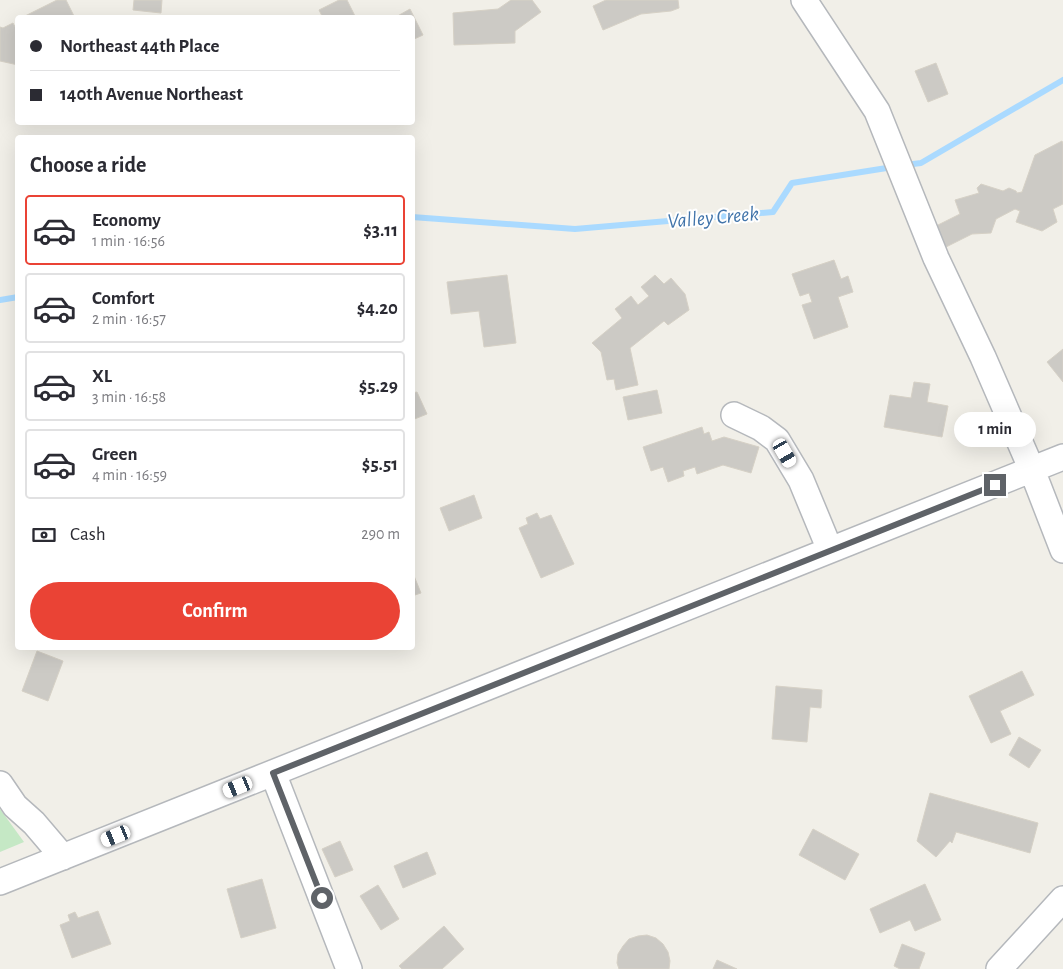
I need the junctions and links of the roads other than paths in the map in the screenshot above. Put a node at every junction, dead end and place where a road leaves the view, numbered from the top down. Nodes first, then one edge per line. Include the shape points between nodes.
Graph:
1 (804, 0) edge
2 (734, 415) dead end
3 (1063, 458) edge
4 (1032, 470) junction
5 (830, 550) junction
6 (1063, 550) edge
7 (273, 773) junction
8 (0, 784) edge
9 (63, 857) junction
10 (0, 882) edge
11 (1063, 899) edge
12 (349, 969) edge
13 (999, 969) edge

1 - 4 street via 877,110 936,258
2 - 5 street via 762,428 778,440 801,480
3 - 4 street
4 - 5 street
4 - 6 street
5 - 7 street
7 - 9 street
7 - 12 street
8 - 9 street via 15,806
9 - 10 street
11 - 13 street

